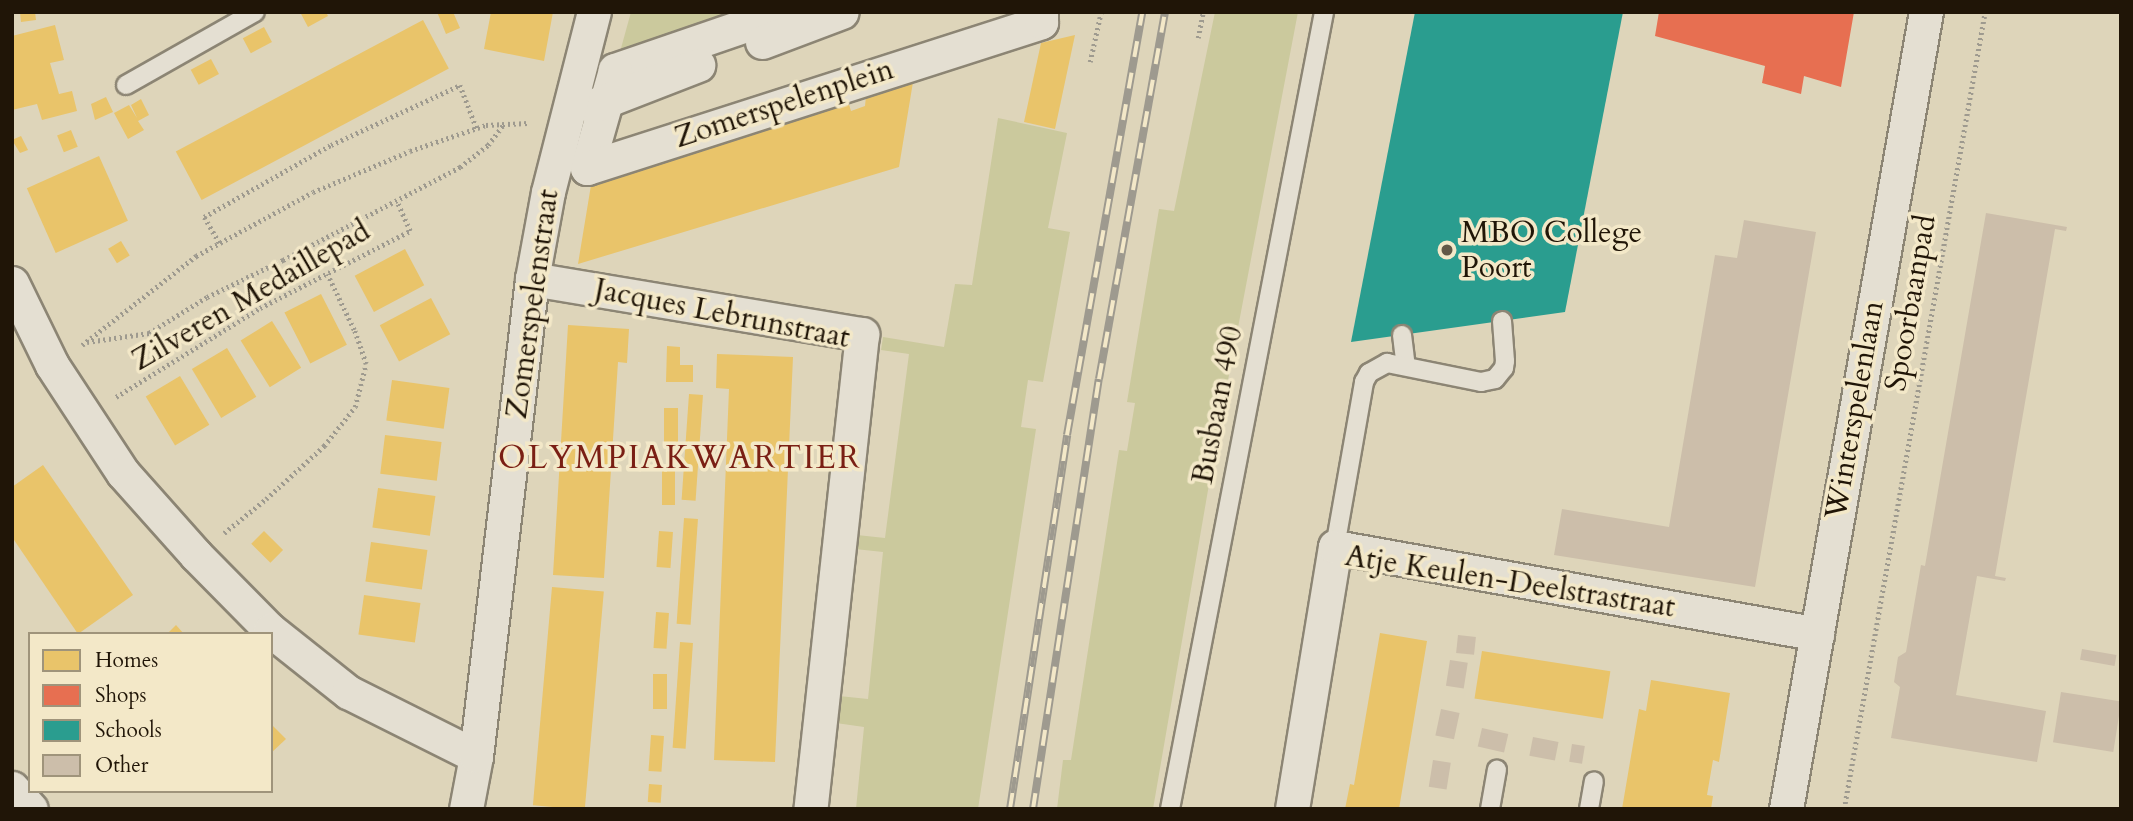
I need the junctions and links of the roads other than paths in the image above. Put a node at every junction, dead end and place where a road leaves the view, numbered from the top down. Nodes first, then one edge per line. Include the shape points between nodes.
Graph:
1 (256, 12) edge
2 (594, 12) edge
3 (785, 12) edge
4 (842, 12) edge
5 (1041, 12) edge
6 (1324, 12) edge
7 (1926, 12) edge
8 (126, 85) dead end
9 (607, 99) junction
10 (565, 120) junction
11 (532, 279) junction
12 (12, 283) edge
13 (1502, 321) dead end
14 (1402, 335) dead end
15 (1406, 366) junction
16 (1335, 547) junction
17 (273, 632) edge
18 (273, 632) edge
19 (1817, 634) junction
20 (475, 756) junction
21 (1497, 770) dead end
22 (1594, 781) dead end
23 (12, 788) edge
24 (31, 809) edge
25 (466, 809) edge
26 (810, 809) edge
27 (1170, 809) edge
28 (1292, 809) edge
29 (1490, 809) edge
30 (1589, 809) edge
31 (1786, 809) edge

1 - 8 lane
2 - 10 street, Zomerspelenstraat
3 - 9 street, Zomerspelenplein via 615,70
4 - 9 street, Zomerspelenplein
5 - 9 street, Zomerspelenplein via 1041,22 587,168
6 - 27 lane, Busbaan 490
7 - 19 street, Winterspelenlaan
9 - 10 street, Zomerspelenplein
10 - 11 street, Zomerspelenstraat
11 - 20 street, Zomerspelenstraat
11 - 26 street, Jacques Lebrunstraat via 862,334
12 - 17 street via 52,365 123,473
13 - 15 lane via 1505,361 1495,379 1481,382
14 - 15 lane
15 - 16 lane via 1377,366 1364,382
16 - 19 street, Atje Keulen-Deelstrastraat
16 - 28 street, Atje Keulen-Deelstrastraat
18 - 20 street via 348,692
19 - 31 street, Winterspelenlaan
20 - 25 street, Zomerspelenstraat
21 - 29 lane
22 - 30 lane
23 - 24 street

